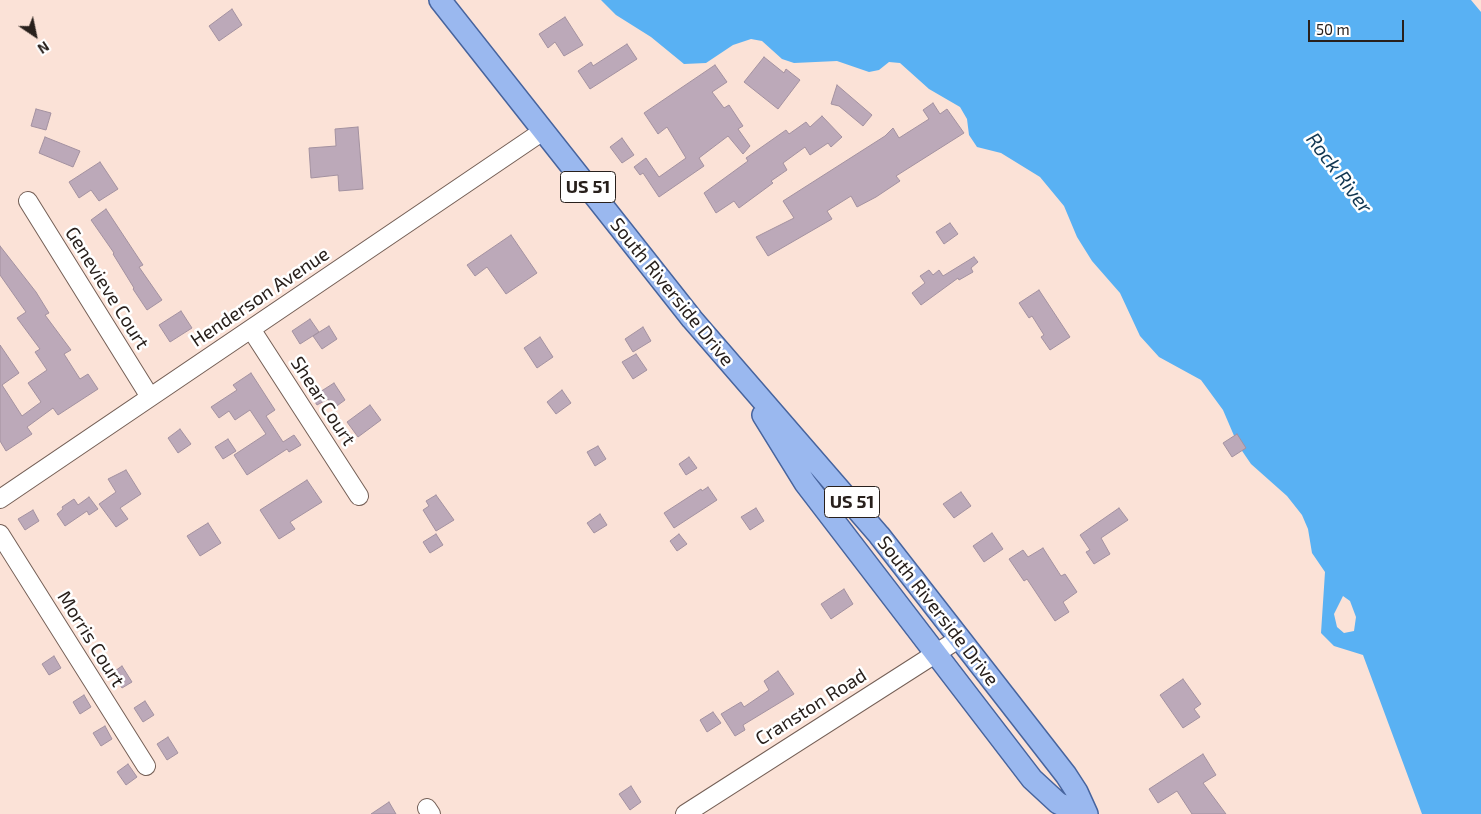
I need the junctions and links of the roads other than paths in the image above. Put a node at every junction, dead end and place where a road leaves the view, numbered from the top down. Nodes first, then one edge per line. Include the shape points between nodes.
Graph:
1 (440, 0) edge
2 (543, 131) junction
3 (28, 201) dead end
4 (250, 329) junction
5 (737, 372) junction
6 (150, 397) junction
7 (359, 496) dead end
8 (0, 499) edge
9 (0, 534) edge
10 (960, 638) junction
11 (934, 654) junction
12 (146, 766) dead end
13 (685, 814) edge
14 (1080, 814) edge
15 (1087, 814) edge

1 - 2 main road, South Riverside Drive / US 51
2 - 4 street, Henderson Avenue
2 - 5 main road, South Riverside Drive / US 51
3 - 6 street, Genevieve Court
4 - 6 street, Henderson Avenue
4 - 7 street, Shear Court
5 - 10 main road, South Riverside Drive / US 51 via 852,502
5 - 11 main road, South Riverside Drive / US 51 via 805,483
6 - 8 street, Henderson Avenue
9 - 12 street, Morris Court
10 - 11 street, Cranston Road
10 - 15 main road, South Riverside Drive / US 51 via 1066,775
11 - 13 street, Cranston Road
11 - 14 main road, South Riverside Drive / US 51 via 1044,792

